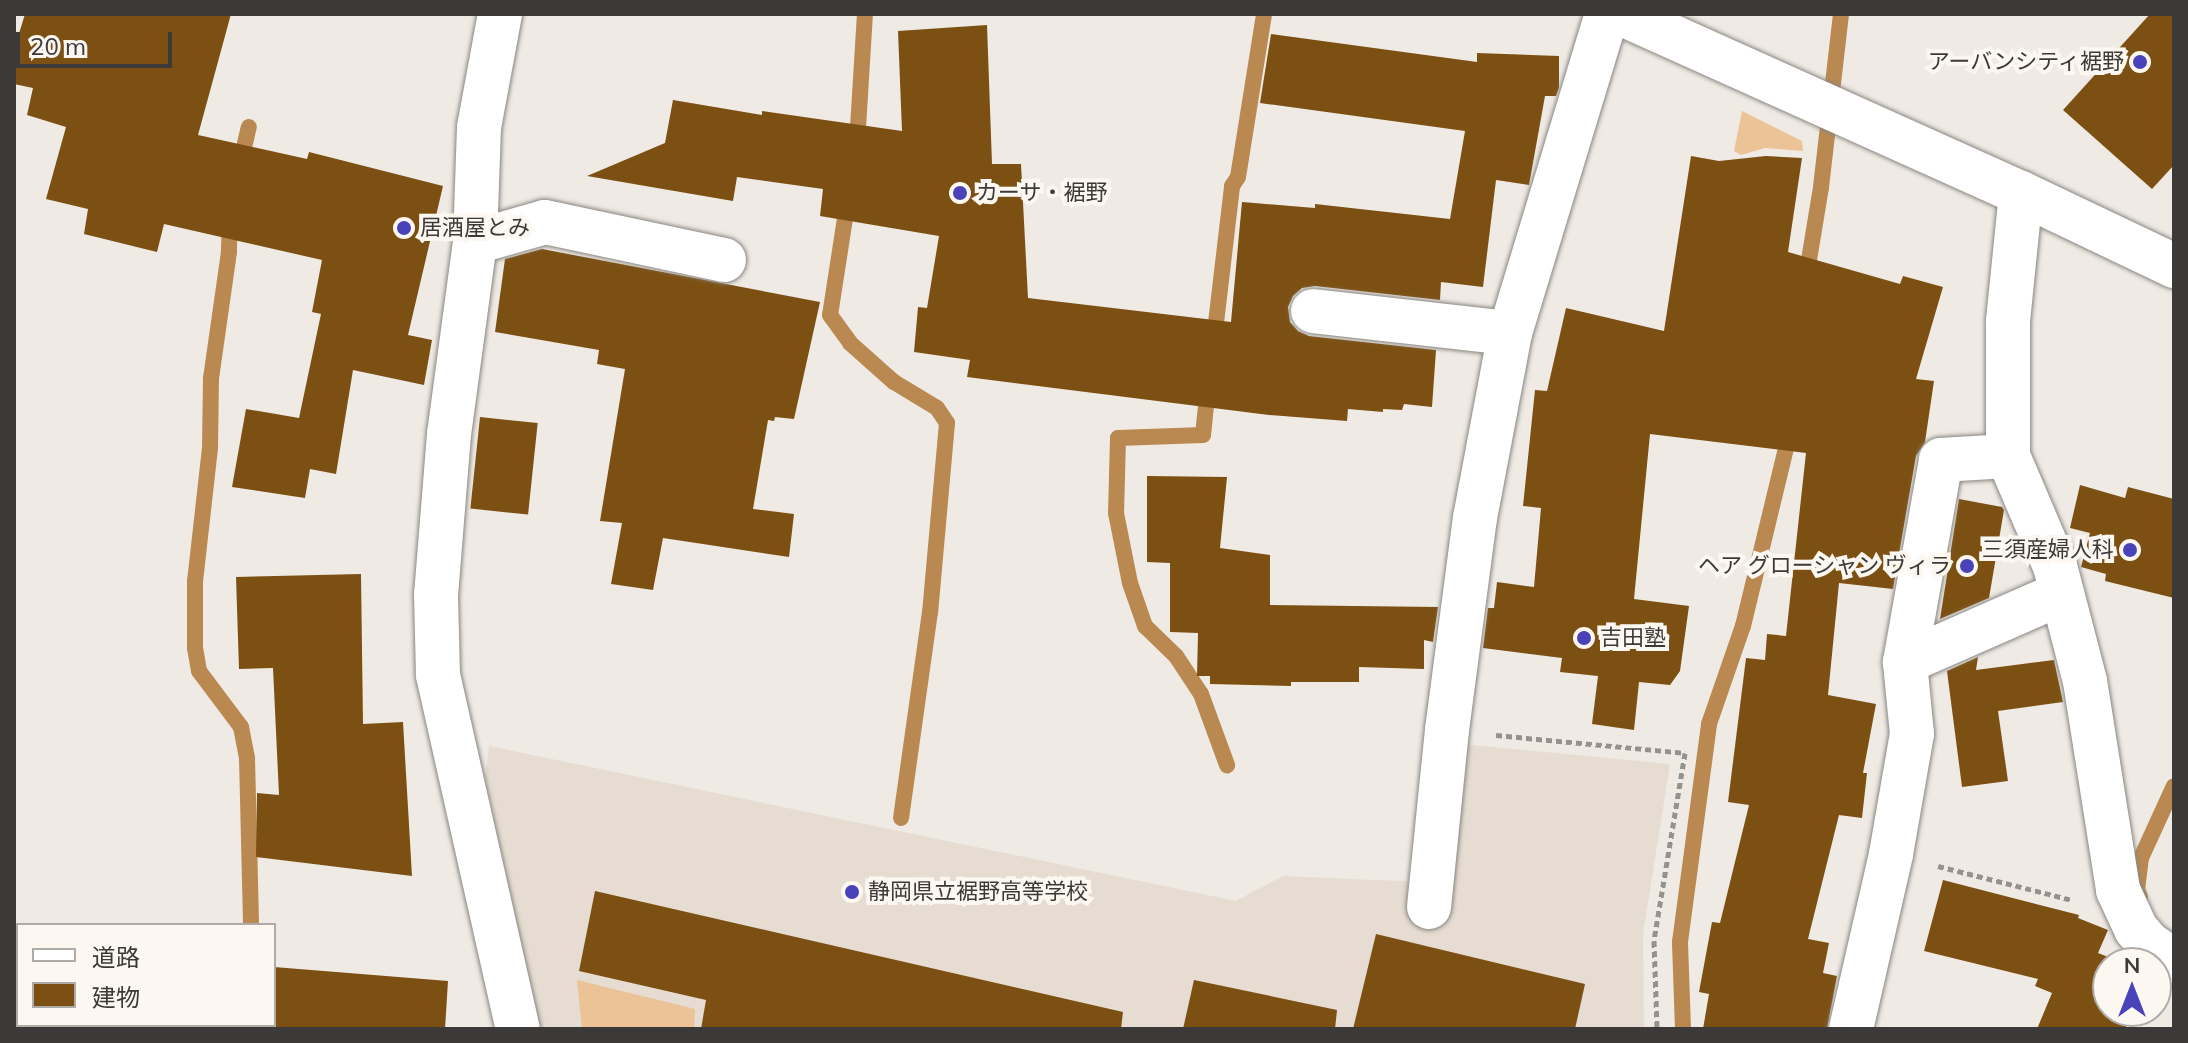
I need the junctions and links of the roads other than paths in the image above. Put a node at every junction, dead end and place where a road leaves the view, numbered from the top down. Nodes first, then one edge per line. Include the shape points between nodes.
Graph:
1 (500, 14) edge
2 (1607, 14) edge
3 (1622, 14) edge
4 (2021, 193) junction
5 (475, 242) junction
6 (724, 260) dead end
7 (2174, 266) edge
8 (1313, 311) dead end
9 (1510, 333) junction
10 (2008, 456) junction
11 (2062, 593) junction
12 (1905, 662) junction
13 (1429, 907) dead end
14 (2174, 961) edge
15 (518, 1029) edge
16 (1851, 1029) edge

1 - 5 street via 479,127
2 - 9 street
3 - 4 street
4 - 7 street
4 - 10 street via 2008,322
5 - 6 street via 545,222
5 - 15 street via 449,434 436,594 438,675
8 - 9 street
9 - 13 street via 1475,518
10 - 11 street
10 - 12 street via 1941,460
11 - 12 street
11 - 14 street via 2085,681 2118,890 2148,943
12 - 16 street via 1912,734

